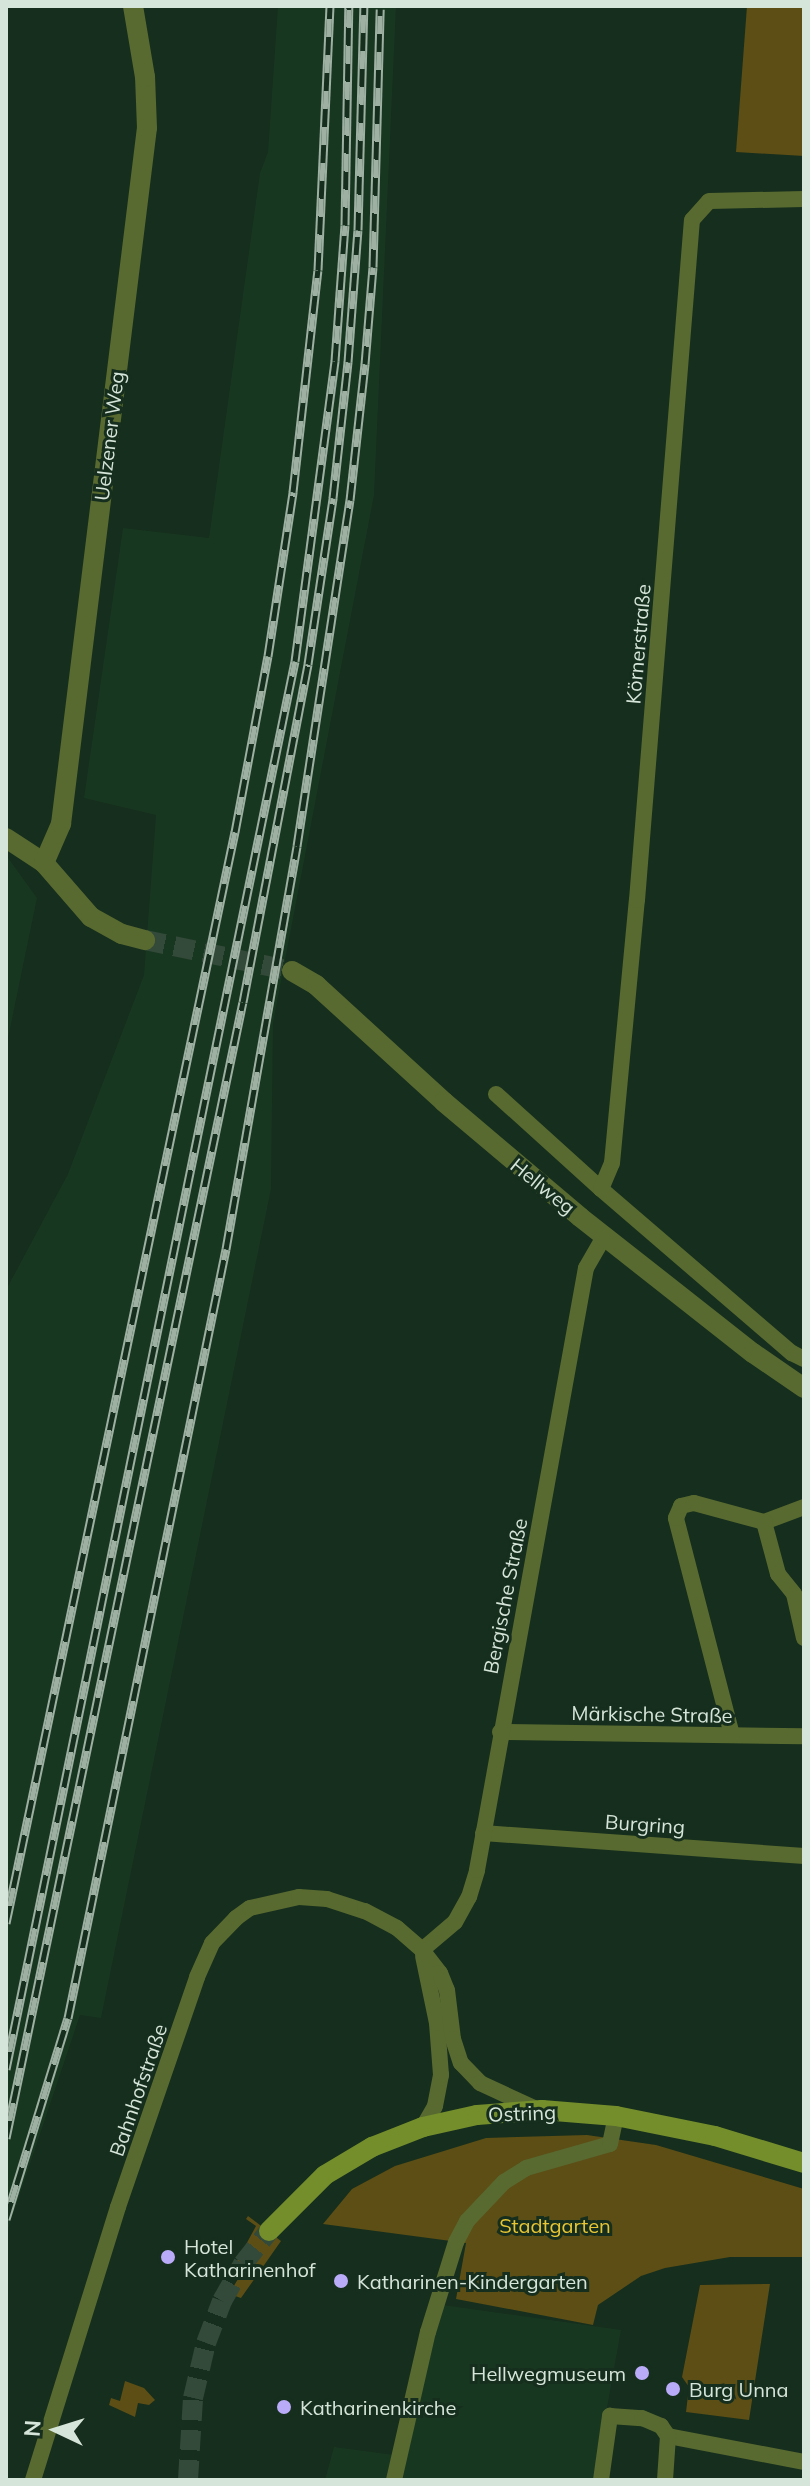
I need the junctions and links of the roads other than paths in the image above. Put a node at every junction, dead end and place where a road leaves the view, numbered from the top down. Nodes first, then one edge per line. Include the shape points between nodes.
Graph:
1 (133, 6) edge
2 (804, 199) edge
3 (6, 838) edge
4 (44, 863) junction
5 (145, 940) tunnel mouth
6 (292, 971) tunnel mouth
7 (496, 1094) dead end
8 (601, 1189) junction
9 (605, 1235) junction
10 (804, 1359) edge
11 (804, 1388) edge
12 (804, 1507) edge
13 (764, 1522) junction
14 (804, 1638) edge
15 (500, 1732) junction
16 (732, 1735) junction
17 (804, 1736) edge
18 (483, 1833) junction
19 (804, 1856) edge
20 (422, 1950) junction
21 (542, 2110) junction
22 (616, 2116) junction
23 (423, 2127) junction
24 (804, 2163) edge
25 (269, 2231) tunnel mouth
26 (668, 2436) junction
27 (804, 2462) edge
28 (33, 2480) edge
29 (394, 2480) edge
30 (601, 2480) edge
31 (665, 2480) edge

1 - 4 street, Uelzener Weg via 147,128 61,824
2 - 8 street, Körnerstraße via 709,201 692,220 637,900 612,1163
3 - 4 street
4 - 5 street via 91,917
6 - 9 street, Hellweg via 316,985 490,1142
7 - 8 street, Hellweg
8 - 10 street, Hellweg
9 - 11 street, Hellweg
9 - 15 street, Bergische Straße via 586,1268
12 - 13 street
13 - 14 street via 778,1574 794,1594
13 - 16 street via 694,1503 681,1506 676,1518
15 - 16 street, Märkische Straße
15 - 18 street, Bergische Straße
16 - 17 street, Märkische Straße
18 - 19 street, Burgring
18 - 20 street, Bergische Straße via 463,1910
20 - 21 street, Bahnhofstraße via 447,1990 461,2063 480,2083
20 - 23 street via 441,2075 435,2106
20 - 28 street, Bahnhofstraße via 397,1928 365,1911 299,1897 250,1908 212,1943 118,2207
21 - 22 main road, Ostring
21 - 23 main road, Ostring via 477,2115
22 - 24 main road, Ostring via 705,2133
22 - 29 street via 610,2144 526,2168 504,2182 467,2221 428,2332
23 - 25 main road, Ostring via 372,2147 325,2175
26 - 27 street
26 - 30 street via 661,2426 642,2418 610,2416
26 - 31 street

